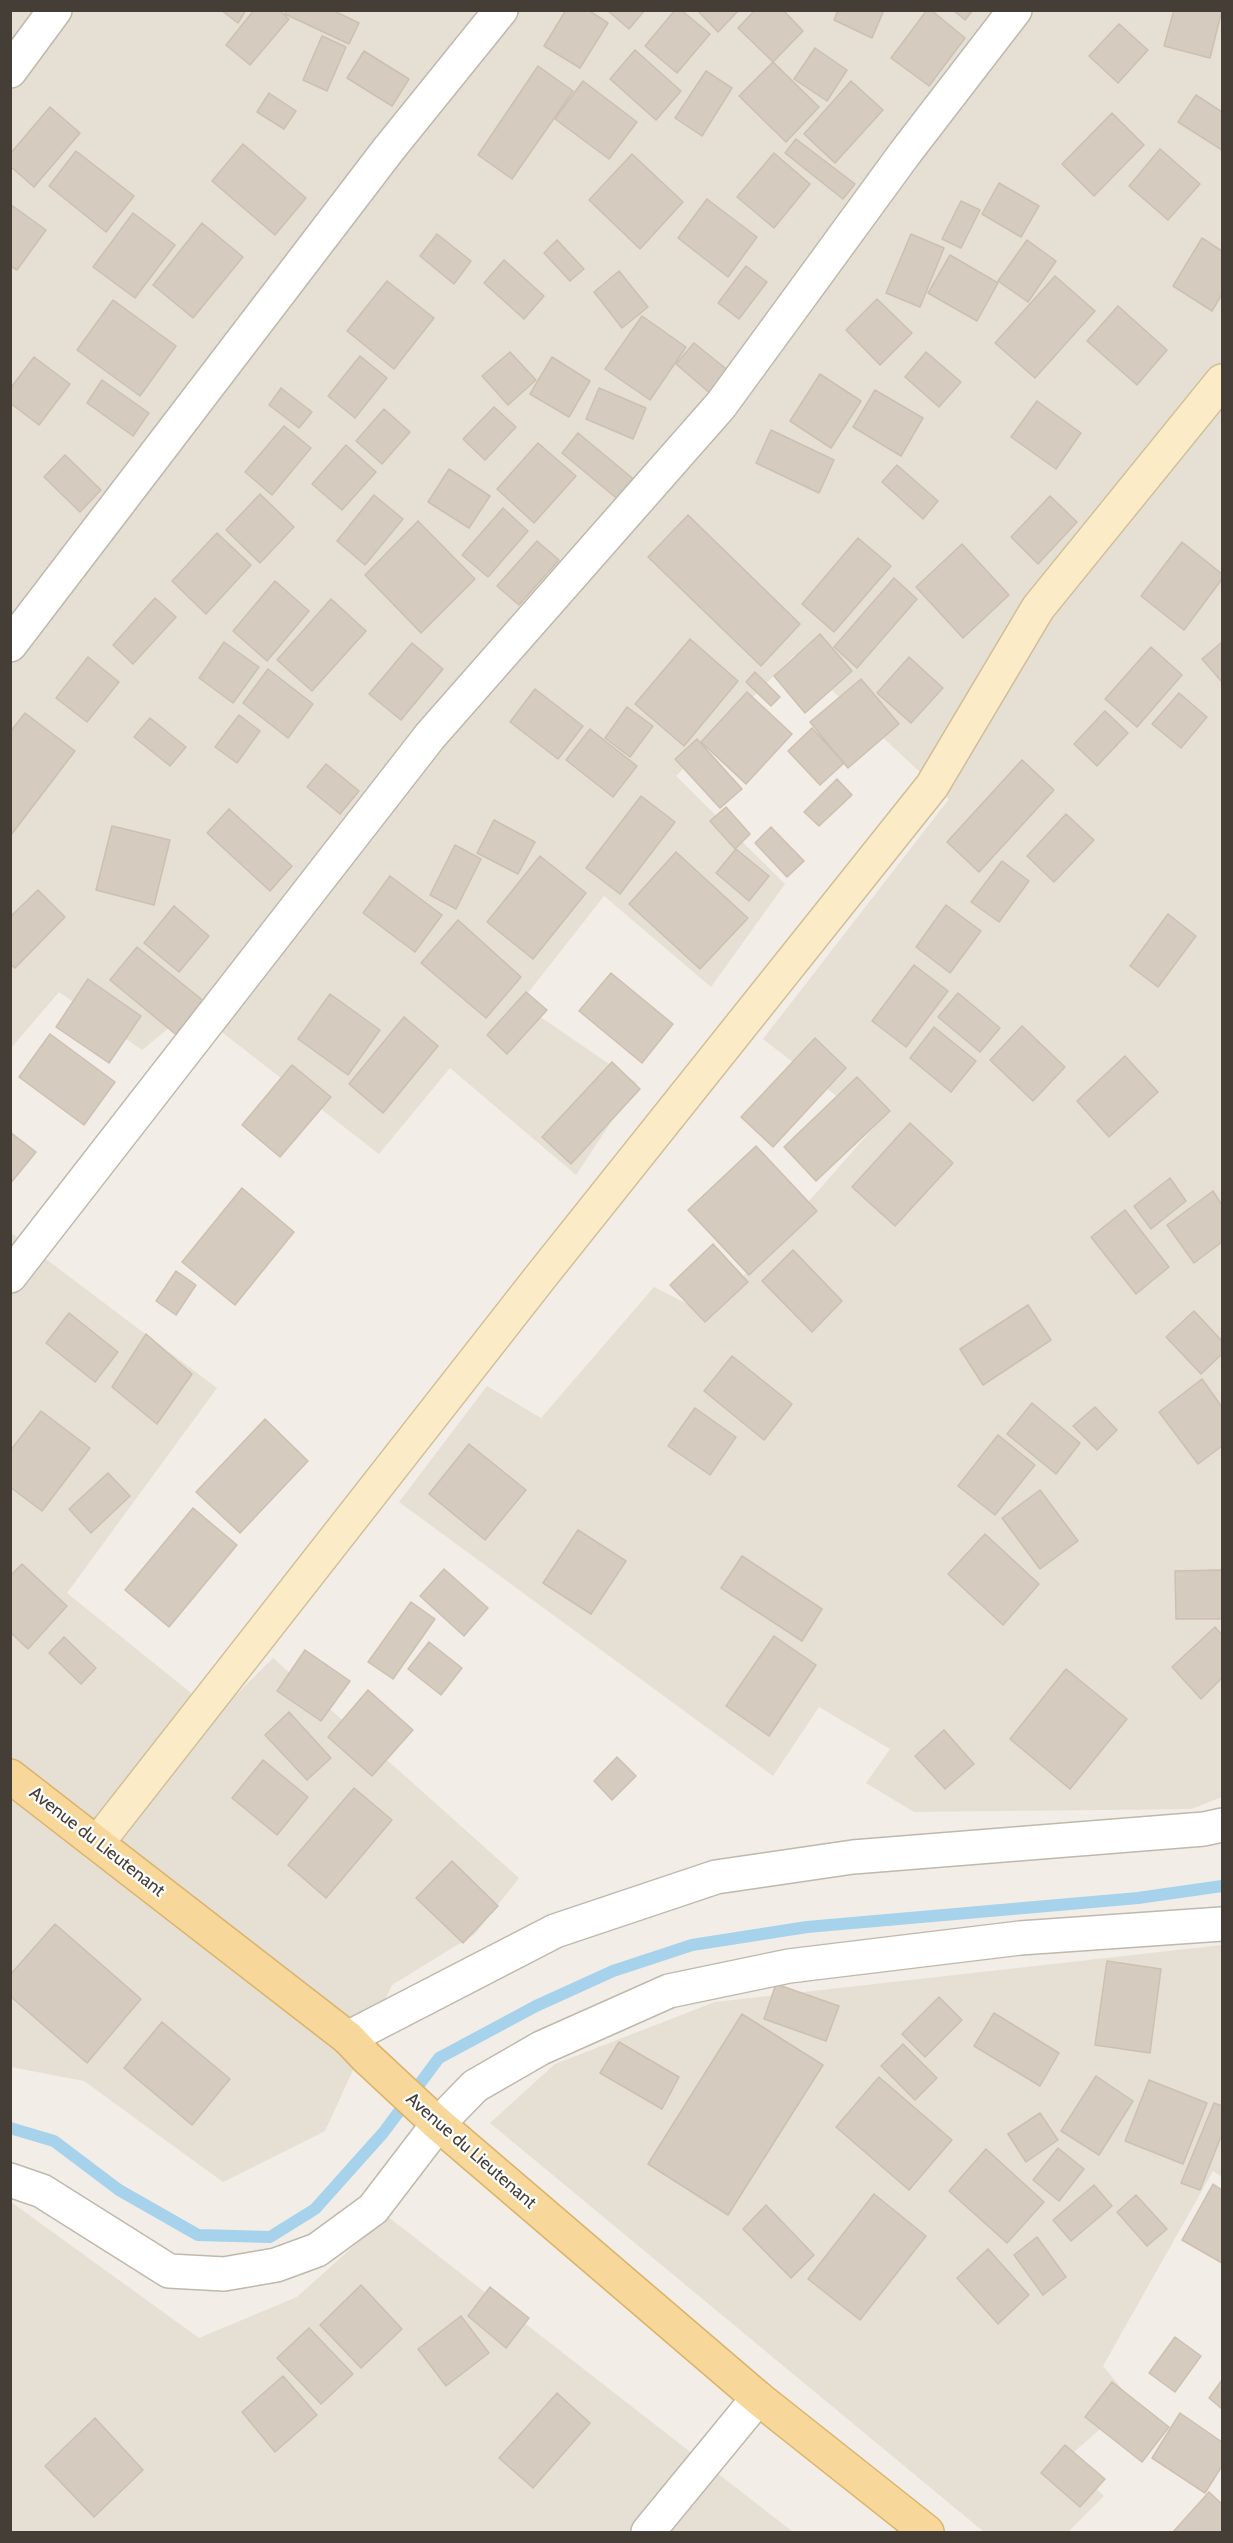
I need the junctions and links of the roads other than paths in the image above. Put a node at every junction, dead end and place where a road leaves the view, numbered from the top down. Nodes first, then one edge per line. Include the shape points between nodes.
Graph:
1 (55, 10) edge
2 (501, 10) edge
3 (1015, 10) edge
4 (10, 71) edge
5 (1222, 381) edge
6 (10, 645) edge
7 (10, 1276) edge
8 (10, 1776) edge
9 (1222, 1825) edge
10 (98, 1842) junction
11 (1222, 1924) edge
12 (358, 2048) junction
13 (438, 2124) junction
14 (10, 2180) edge
15 (758, 2398) junction
16 (648, 2532) edge
17 (927, 2532) edge

1 - 4 street
2 - 6 street via 388,150
3 - 7 street via 721,405 430,736
5 - 10 street via 1038,608 932,786
8 - 10 main road, Avenue du Lieutenant
9 - 12 street via 853,1857 716,1877 555,1931
10 - 12 main road, Avenue du Lieutenant
11 - 13 street via 1008,1939 789,1966 669,1991 541,2048 476,2086
12 - 13 main road, Avenue du Lieutenant
13 - 14 street via 373,2209 317,2250 276,2265 224,2274 169,2271 42,2191
13 - 15 main road, Avenue du Lieutenant
15 - 16 street
15 - 17 main road, Avenue du Lieutenant

